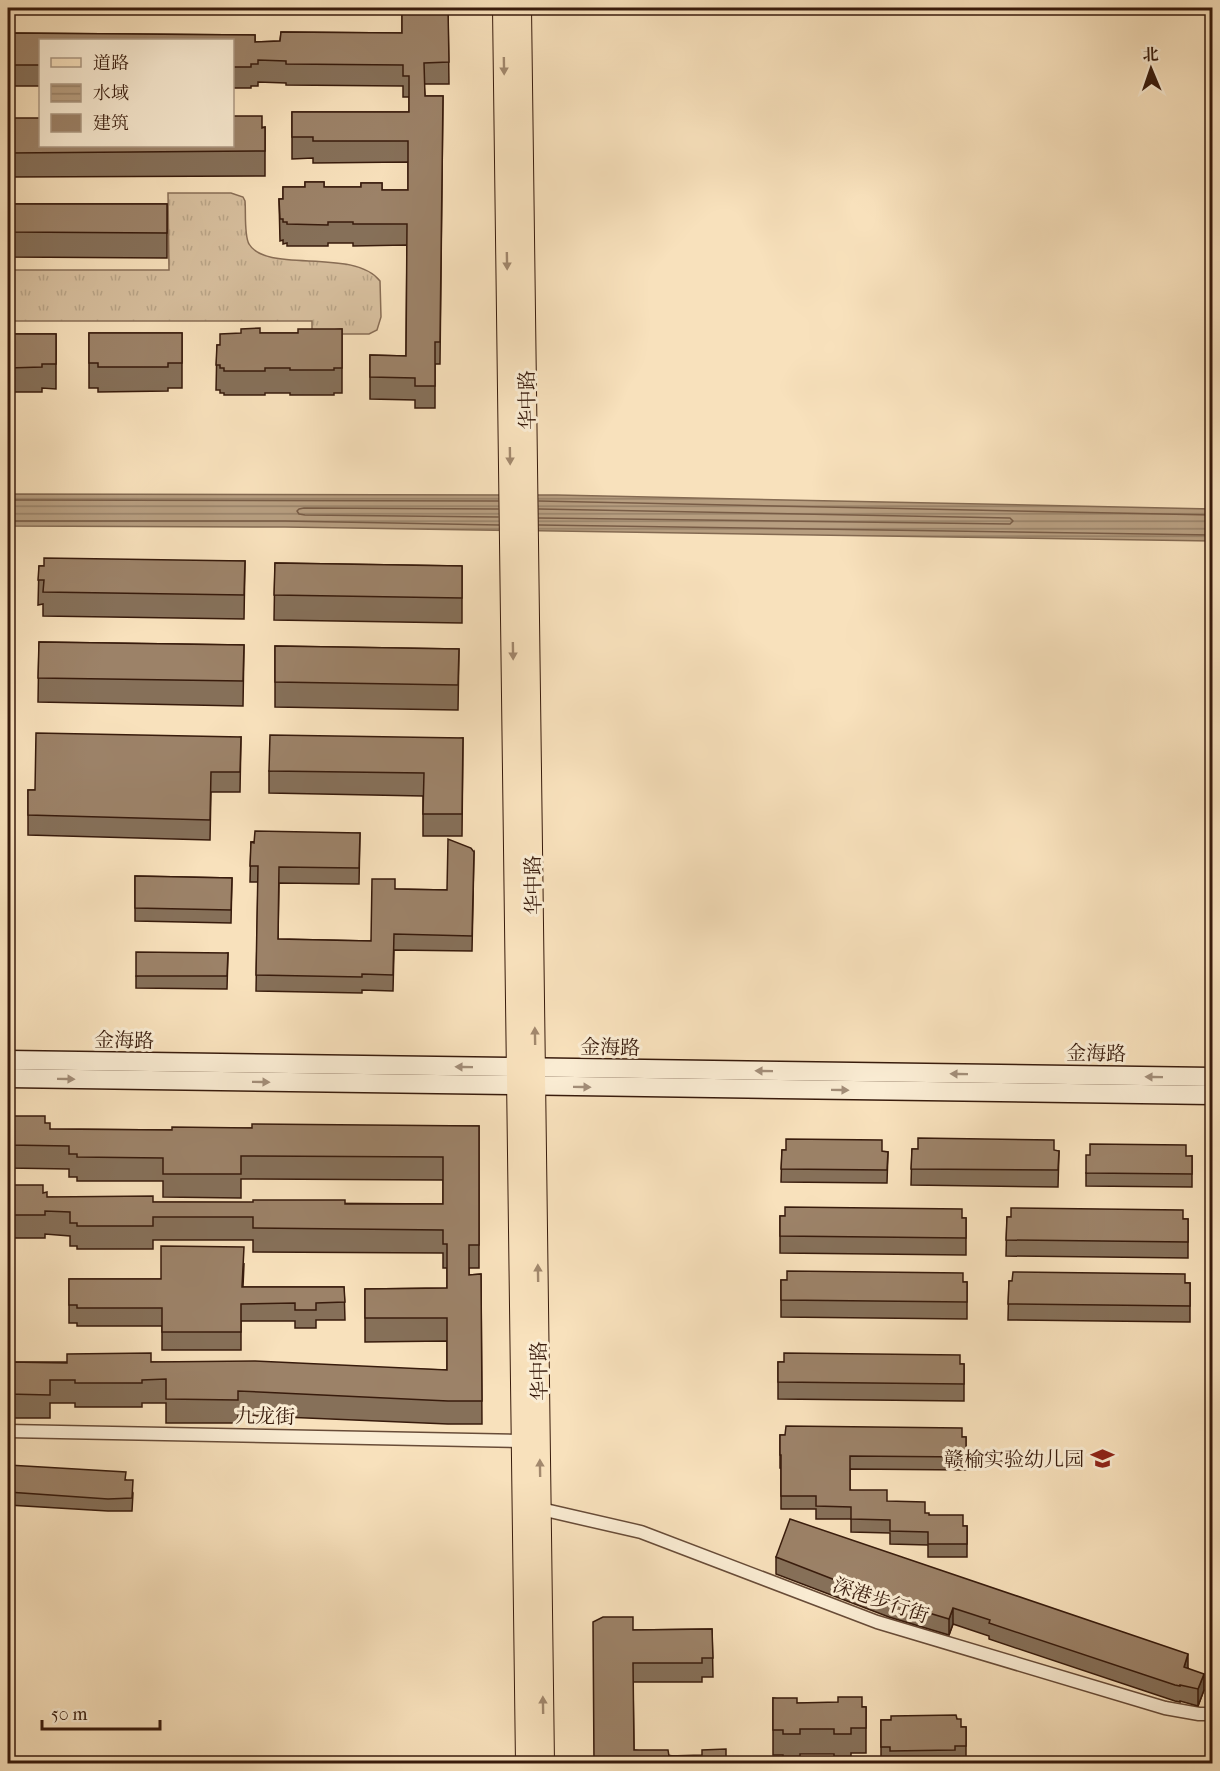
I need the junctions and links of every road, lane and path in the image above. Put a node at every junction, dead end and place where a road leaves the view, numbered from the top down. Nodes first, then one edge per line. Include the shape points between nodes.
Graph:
1 (503, 8) edge
2 (521, 8) edge
3 (8, 1060) edge
4 (527, 1077) junction
5 (1212, 1077) edge
6 (8, 1078) edge
7 (1212, 1095) edge
8 (8, 1431) edge
9 (522, 1441) junction
10 (540, 1509) junction
11 (1212, 1714) edge
12 (526, 1764) edge
13 (544, 1764) edge

1 -> 4 main road, 华中路
4 -> 2 main road, 华中路
4 -> 3 main road, 金海路
5 -> 4 main road, 金海路
6 -> 4 main road, 金海路
4 -> 7 main road, 金海路
4 - 9 main road, 华中路
10 -> 4 main road, 华中路
8 - 9 street, 九龙街
9 - 12 main road, 华中路
10 - 11 street, 深港步行街 via 641,1532 888,1625 1165,1708
13 -> 10 main road, 华中路

